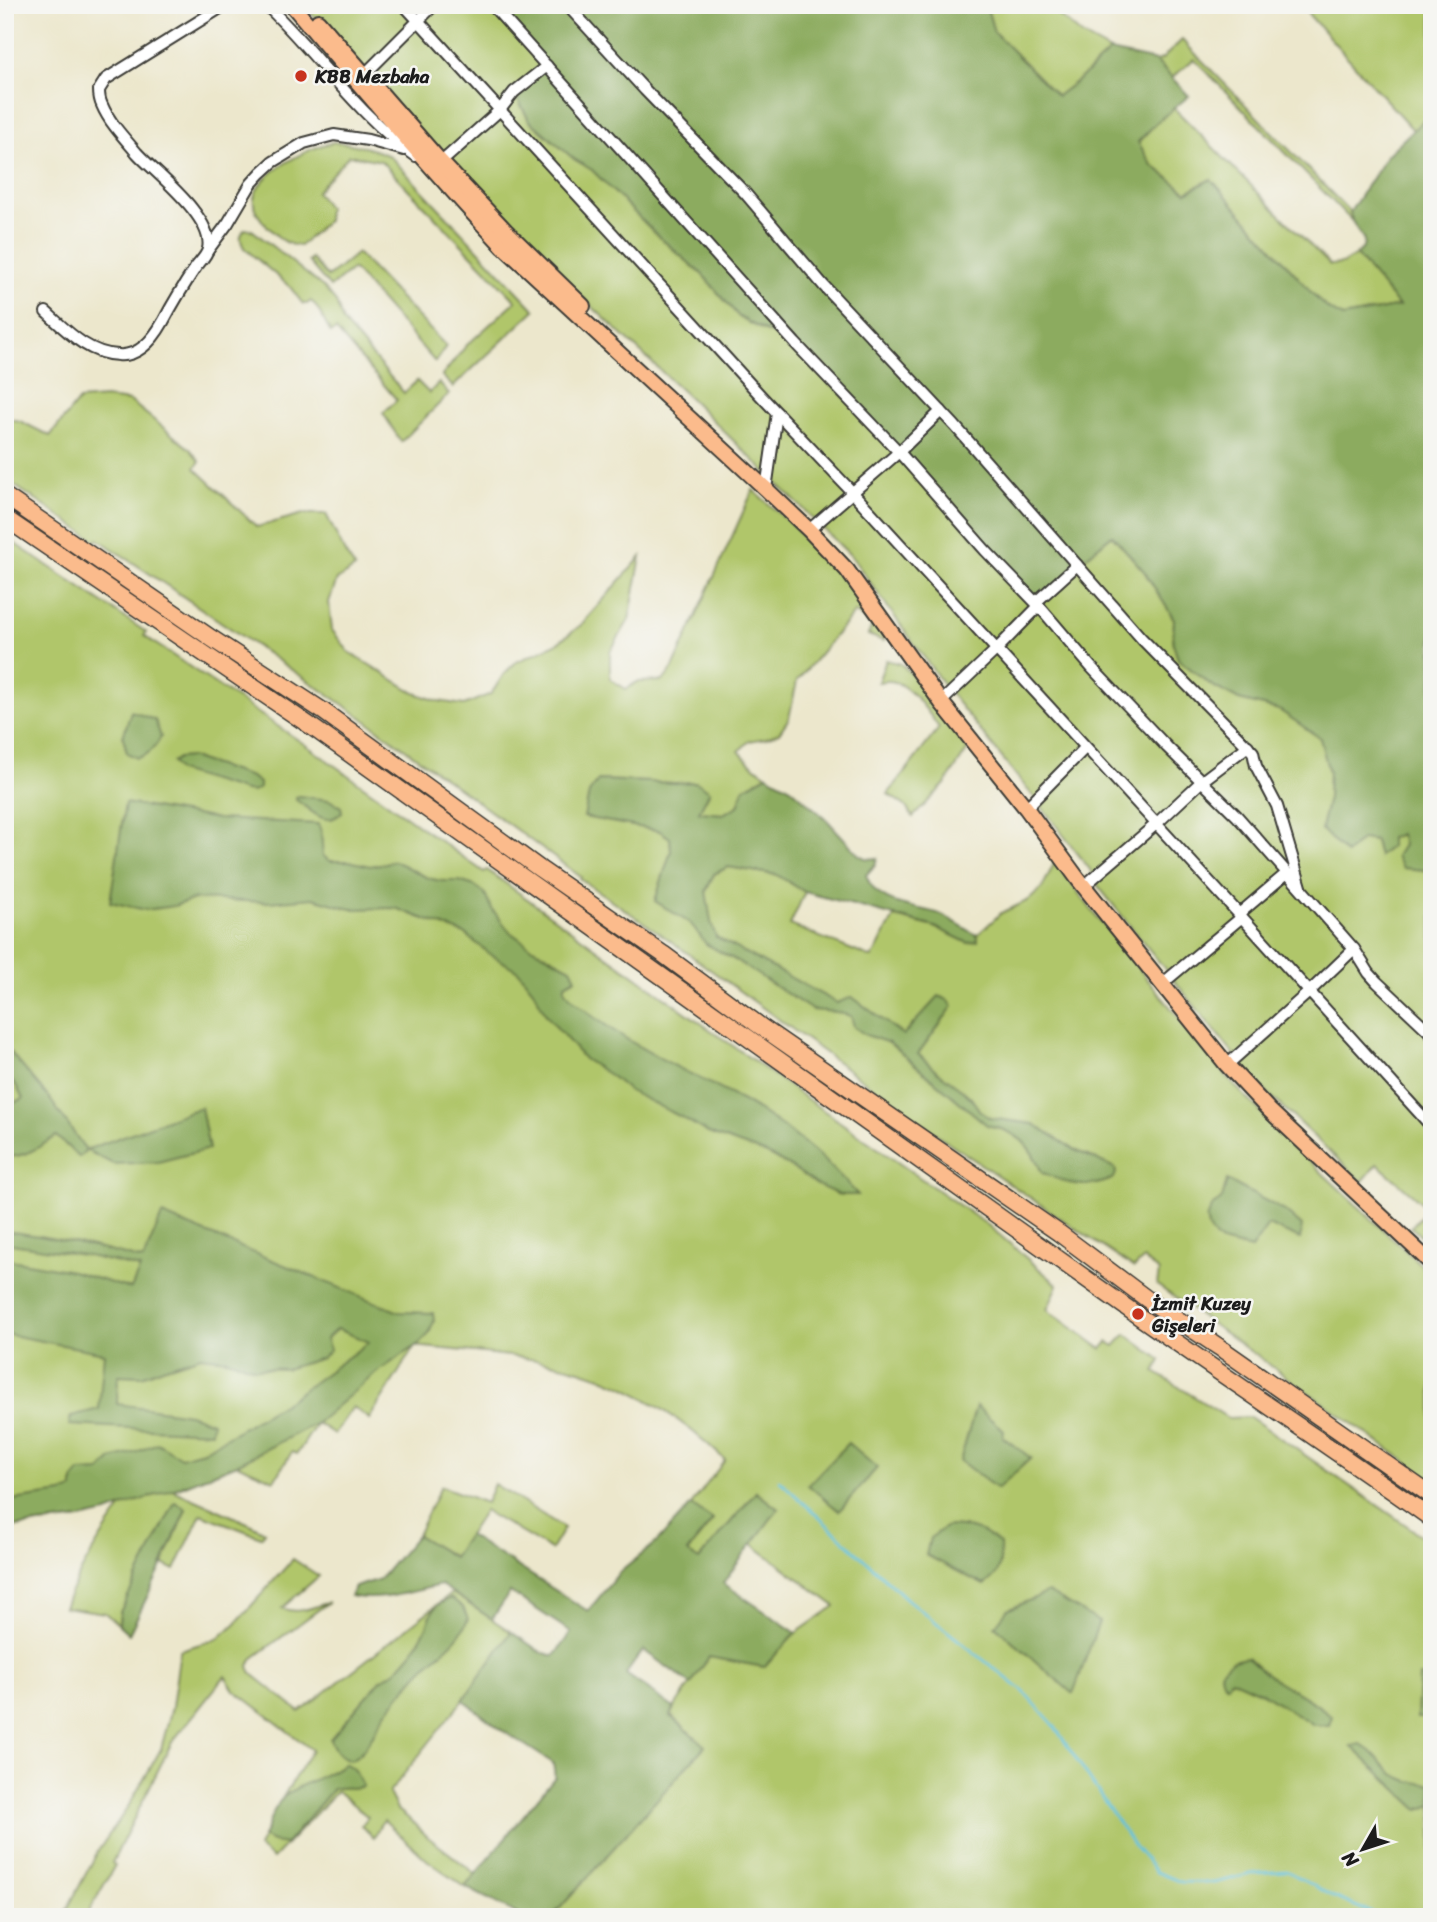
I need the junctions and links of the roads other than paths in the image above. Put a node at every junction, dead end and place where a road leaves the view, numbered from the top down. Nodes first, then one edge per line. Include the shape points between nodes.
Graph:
1 (225, 5) edge
2 (266, 5) edge
3 (292, 5) edge
4 (304, 5) edge
5 (404, 5) edge
6 (434, 5) edge
7 (492, 5) edge
8 (567, 5) edge
9 (418, 20) junction
10 (547, 66) junction
11 (360, 78) junction
12 (500, 110) junction
13 (410, 152) junction
14 (438, 165) junction
15 (208, 250) junction
16 (46, 312) dead end
17 (941, 411) junction
18 (776, 413) junction
19 (900, 452) junction
20 (766, 484) junction
21 (853, 493) junction
22 (5, 496) edge
23 (5, 518) edge
24 (812, 528) junction
25 (1077, 565) junction
26 (1037, 604) junction
27 (996, 650) junction
28 (944, 699) junction
29 (1248, 746) junction
30 (1085, 748) junction
31 (1202, 781) junction
32 (1028, 806) junction
33 (1155, 825) junction
34 (1287, 873) junction
35 (1086, 883) junction
36 (1302, 890) junction
37 (1240, 916) junction
38 (1354, 949) junction
39 (1165, 982) junction
40 (1309, 992) junction
41 (1432, 1034) edge
42 (1230, 1062) junction
43 (1432, 1127) edge
44 (1432, 1252) edge
45 (1432, 1264) edge
46 (1432, 1496) edge
47 (1432, 1519) edge

1 - 15 street via 106,79 99,90 111,120 199,218
2 - 13 street
3 - 11 main road
4 - 11 main road
5 - 9 street
6 - 9 street
7 - 10 street
8 - 17 street via 745,193
9 - 11 street
9 - 12 street
10 - 12 street via 514,92
10 - 19 street via 795,344
11 - 14 main road
12 - 14 street
12 - 18 street
13 - 14 street
13 - 15 street via 334,135 304,143 273,162 251,184
14 - 20 main road via 505,247
15 - 16 street via 158,331 133,353 119,356 79,342
17 - 19 street
17 - 25 street
18 - 20 street
18 - 21 street
19 - 21 street
19 - 26 street
20 - 24 main road
21 - 24 street
21 - 27 street
22 - 46 highway via 323,711 760,1026
23 - 47 highway via 312,727 1148,1323
24 - 28 main road
25 - 26 street
25 - 29 street via 1142,639
26 - 27 street
26 - 31 street
27 - 28 street
27 - 30 street
28 - 32 main road
29 - 31 street
29 - 36 street via 1278,806
30 - 32 street
30 - 33 street
31 - 33 street
31 - 34 street
32 - 35 main road
33 - 35 street
33 - 37 street
34 - 36 street
34 - 37 street
35 - 39 main road
36 - 38 street
37 - 39 street
37 - 40 street
38 - 40 street
38 - 41 street via 1377,982
39 - 42 main road
40 - 42 street
40 - 43 street
42 - 44 main road
42 - 45 main road via 1269,1110

